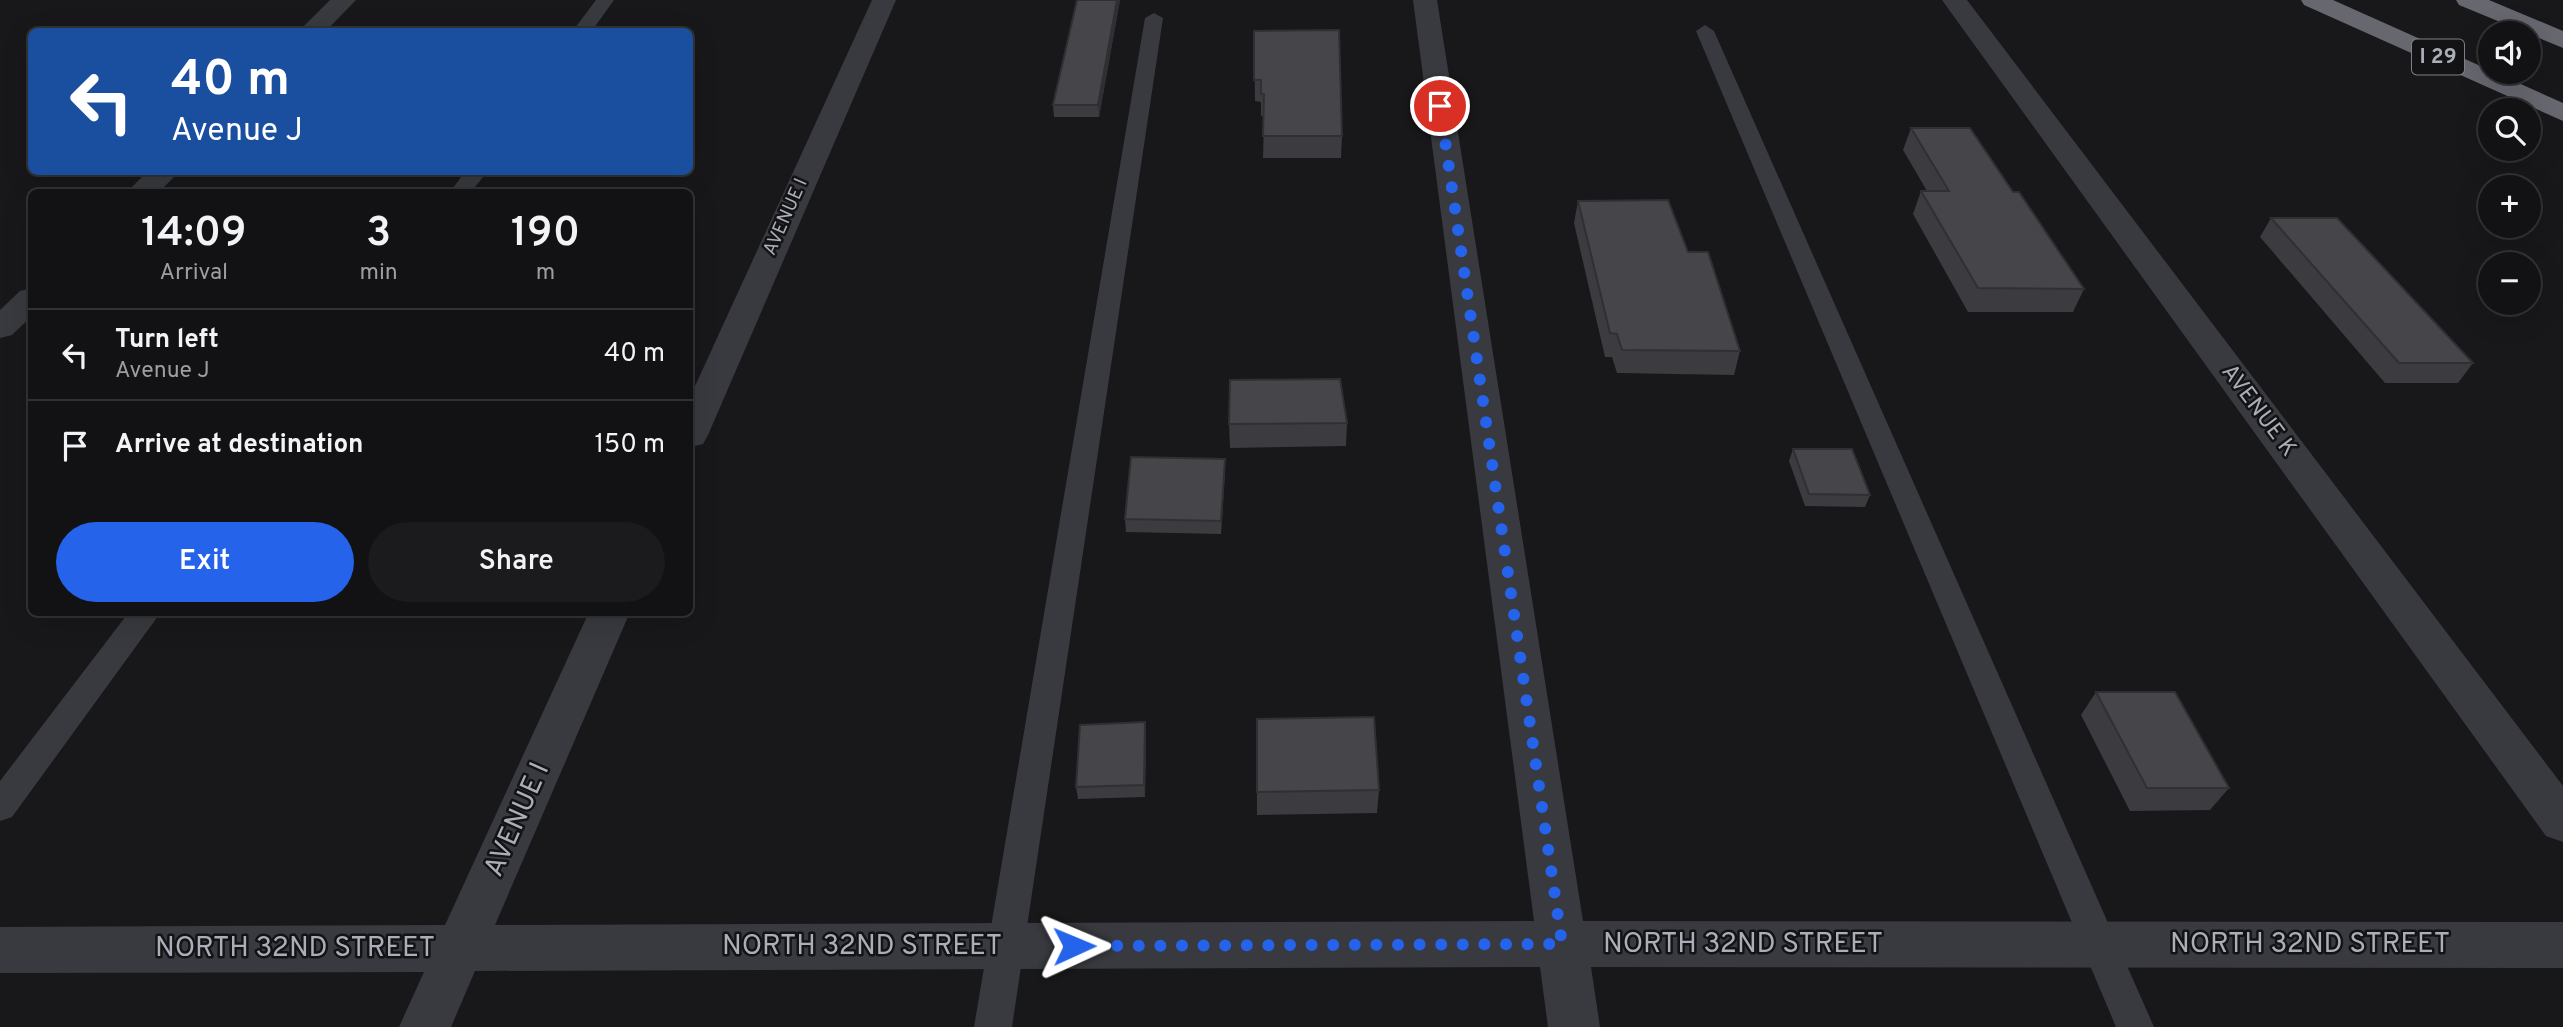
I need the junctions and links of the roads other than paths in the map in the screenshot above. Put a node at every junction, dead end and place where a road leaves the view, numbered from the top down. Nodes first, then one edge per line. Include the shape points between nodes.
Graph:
1 (344, 0) edge
2 (605, 0) edge
3 (884, 0) edge
4 (1425, 0) edge
5 (1954, 0) edge
6 (2313, 0) edge
7 (2468, 0) edge
8 (1154, 18) dead end
9 (314, 28) edge
10 (584, 28) edge
11 (1705, 31) dead end
12 (2563, 40) edge
13 (2563, 113) edge
14 (161, 175) edge
15 (474, 175) edge
16 (145, 189) edge
17 (462, 189) edge
18 (28, 302) edge
19 (0, 328) edge
20 (693, 428) edge
21 (143, 616) edge
22 (608, 616) edge
23 (0, 807) edge
24 (2563, 822) edge
25 (1562, 944) junction
26 (2100, 945) junction
27 (2563, 945) edge
28 (1006, 947) junction
29 (460, 949) junction
30 (0, 950) edge
31 (425, 1027) edge
32 (993, 1027) edge
33 (1574, 1027) edge
34 (2135, 1027) edge

1 - 9 street
2 - 10 lane
3 - 20 street, AVENUE I
4 - 25 street
5 - 24 street, AVENUE K
6 - 13 highway, I 29
7 - 12 highway
8 - 28 lane
11 - 26 lane
14 - 16 street
15 - 17 lane
18 - 19 street
21 - 23 lane
22 - 29 street, AVENUE I
25 - 26 street, NORTH 32ND STREET
25 - 28 street, NORTH 32ND STREET
25 - 33 street
26 - 27 street, NORTH 32ND STREET
26 - 34 lane
28 - 29 street, NORTH 32ND STREET
28 - 32 lane
29 - 30 street, NORTH 32ND STREET
29 - 31 street, AVENUE I

